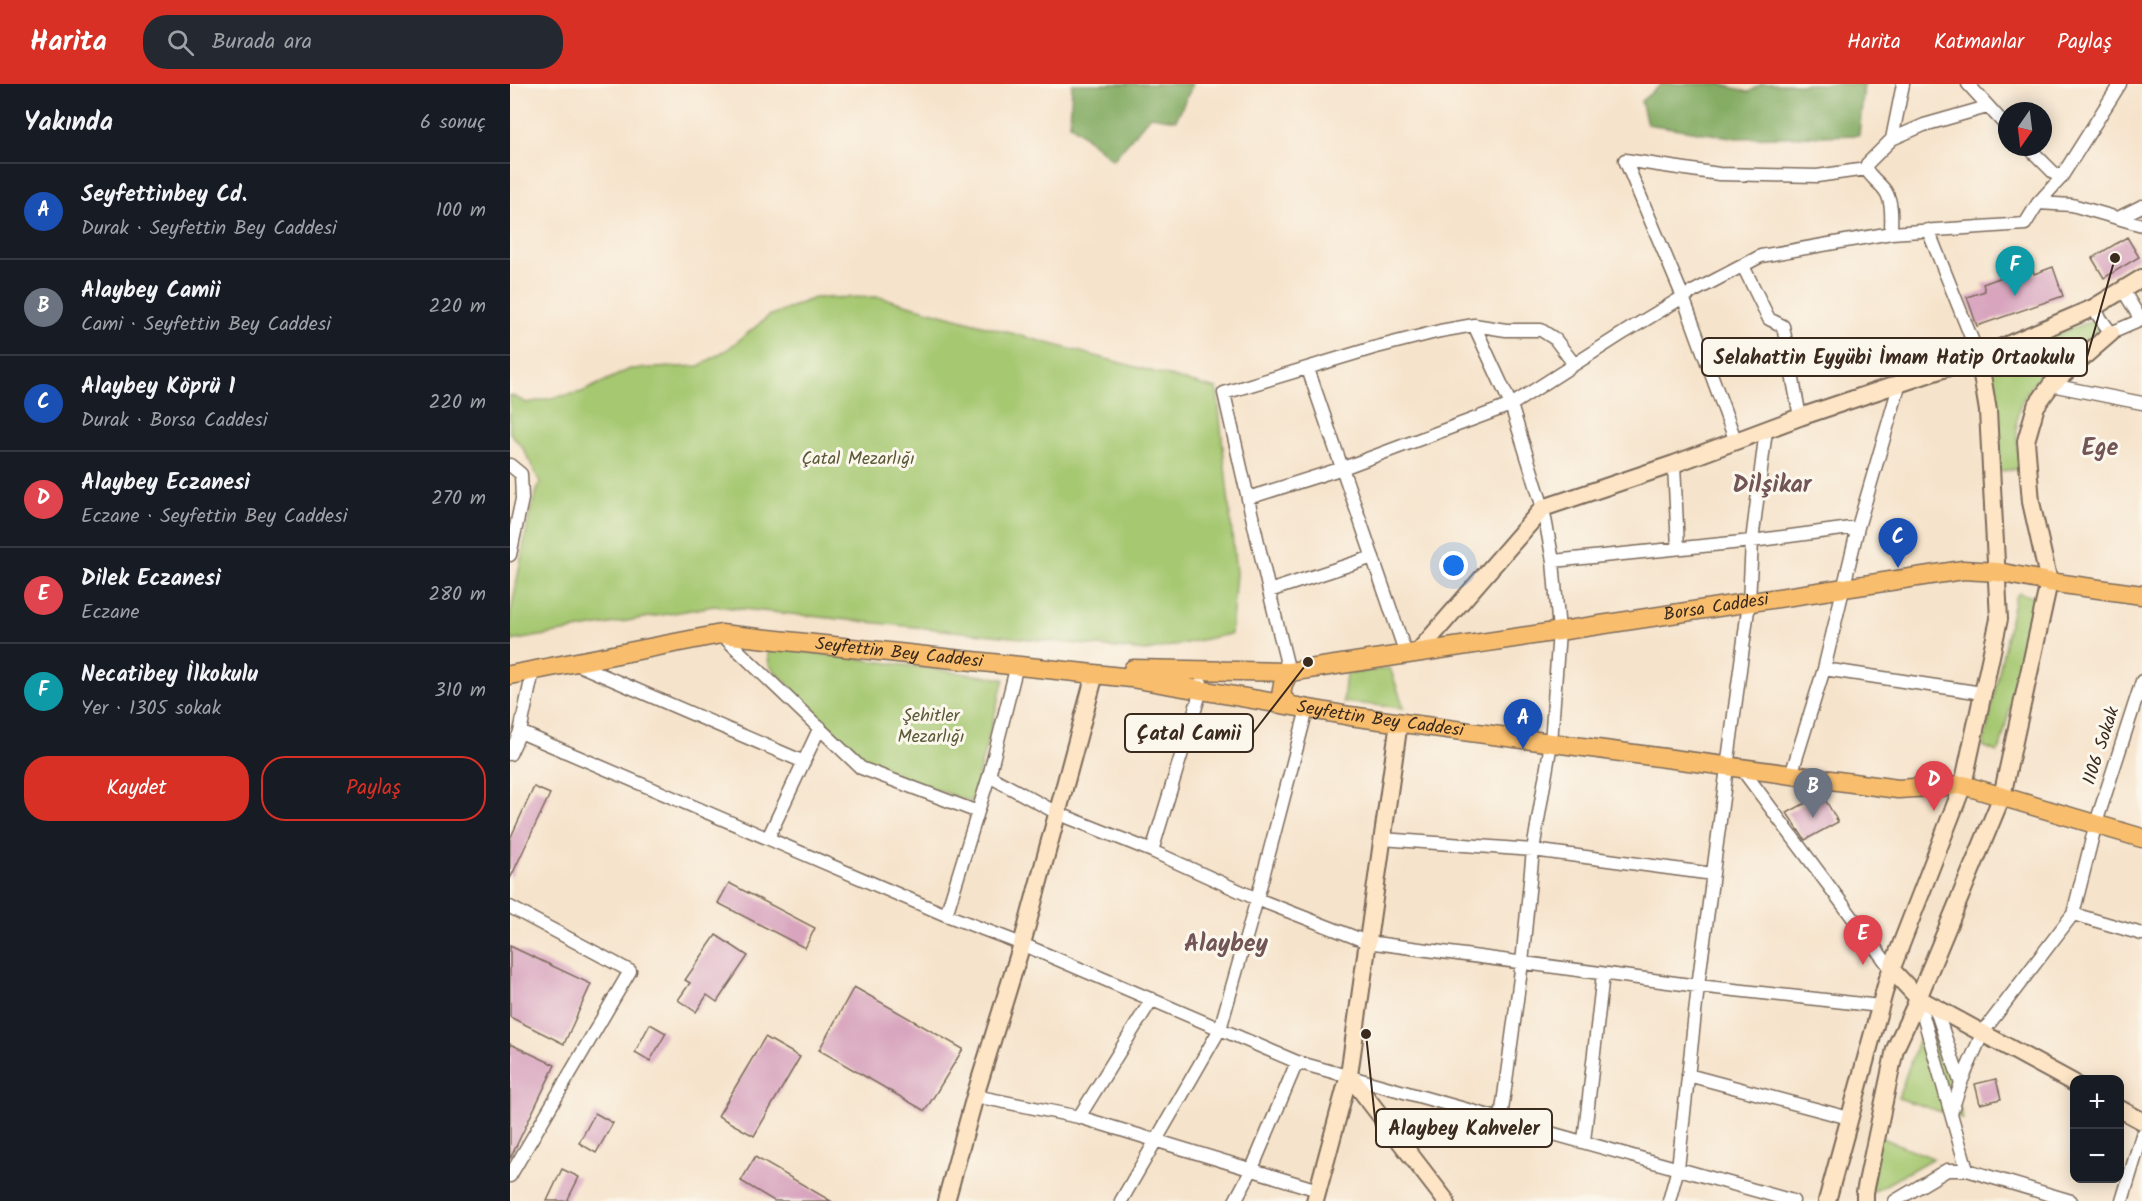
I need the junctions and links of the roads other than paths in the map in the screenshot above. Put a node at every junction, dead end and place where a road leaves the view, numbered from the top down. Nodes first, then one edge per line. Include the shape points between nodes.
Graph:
1 (1903, 84) edge
2 (1968, 84) edge
3 (2120, 84) edge
4 (1987, 107) junction
5 (1998, 118) edge
6 (1892, 139) junction
7 (2037, 156) edge
8 (1866, 169) junction
9 (2060, 179) junction
10 (2038, 203) junction
11 (2142, 206) edge
12 (2121, 217) junction
13 (2142, 225) edge
14 (1928, 230) junction
15 (1891, 233) junction
16 (1743, 266) junction
17 (2142, 278) edge
18 (2123, 290) junction
19 (1683, 297) junction
20 (2093, 308) junction
21 (2142, 320) edge
22 (1474, 325) junction
23 (2111, 333) junction
24 (1979, 357) junction
25 (1574, 364) junction
26 (1308, 369) junction
27 (1900, 383) junction
28 (2051, 385) junction
29 (2142, 403) edge
30 (1511, 405) junction
31 (1800, 417) junction
32 (1766, 430) junction
33 (1736, 442) junction
34 (1674, 464) junction
35 (510, 465) edge
36 (1343, 468) junction
37 (1248, 498) junction
38 (1543, 508) junction
39 (1858, 526) junction
40 (1752, 541) junction
41 (1678, 548) junction
42 (510, 555) edge
43 (1373, 557) junction
44 (1553, 561) junction
45 (1998, 572) junction
46 (2049, 582) junction
47 (1843, 588) junction
48 (1269, 591) junction
49 (2142, 595) edge
50 (1749, 602) junction
51 (716, 629) junction
52 (1559, 631) junction
53 (1412, 653) junction
54 (1018, 661) junction
55 (510, 663) edge
56 (573, 663) junction
57 (534, 665) junction
58 (1824, 669) junction
59 (1096, 670) junction
60 (1200, 671) junction
61 (1289, 672) junction
62 (510, 675) edge
63 (2142, 681) edge
64 (1201, 690) junction
65 (1982, 693) junction
66 (1289, 705) junction
67 (1307, 709) junction
68 (1399, 723) junction
69 (820, 728) junction
70 (520, 732) junction
71 (1551, 743) junction
72 (510, 754) edge
73 (804, 762) junction
74 (1734, 768) junction
75 (1791, 775) junction
76 (989, 776) junction
77 (1963, 785) junction
78 (2002, 796) junction
79 (978, 812) junction
80 (1057, 813) junction
81 (2096, 823) junction
82 (768, 838) junction
83 (2142, 838) edge
84 (1382, 839) junction
85 (1533, 850) junction
86 (1152, 851) junction
87 (1713, 874) junction
88 (1257, 899) junction
89 (510, 907) edge
90 (2073, 914) junction
91 (946, 915) junction
92 (2142, 934) edge
93 (1367, 942) junction
94 (1022, 944) junction
95 (1522, 963) junction
96 (1891, 969) junction
97 (1603, 974) junction
98 (1698, 986) junction
99 (1918, 998) junction
100 (1152, 999) junction
101 (1880, 1006) junction
102 (1935, 1007) junction
103 (1220, 1029) junction
104 (1983, 1032) junction
105 (1297, 1062) junction
106 (1349, 1075) junction
107 (1688, 1075) junction
108 (2070, 1081) edge
109 (1961, 1084) junction
110 (975, 1096) junction
111 (2124, 1110) edge
112 (1951, 1113) junction
113 (1079, 1117) junction
114 (1501, 1118) junction
115 (1849, 1118) junction
116 (2142, 1121) edge
117 (2142, 1135) edge
118 (1156, 1141) junction
119 (1584, 1141) junction
120 (1678, 1168) junction
121 (1251, 1170) junction
122 (1967, 1170) junction
123 (510, 1176) edge
124 (1317, 1196) edge
125 (946, 1201) edge
126 (1121, 1201) edge
127 (1235, 1201) edge
128 (1446, 1201) edge
129 (1669, 1201) edge
130 (1793, 1201) edge
131 (1827, 1201) edge
132 (1865, 1201) edge
133 (1895, 1201) edge
134 (2071, 1201) edge
135 (2122, 1201) edge

1 - 6 street
2 - 4 street
3 - 9 street
4 - 5 street
4 - 6 street via 1924,125
6 - 8 street
7 - 9 street
8 - 15 street via 1886,193
8 - 19 street via 1817,176 1719,174 1625,160
9 - 10 street
10 - 12 street via 2072,205
10 - 14 street via 2025,224
11 - 12 street
12 - 13 street
14 - 15 street
14 - 24 street
15 - 16 street via 1761,256
16 - 19 street
16 - 31 street via 1769,319 1783,326
17 - 18 street
18 - 20 street
18 - 21 street
19 - 25 street
19 - 33 street
20 - 23 street
20 - 24 street
21 - 23 street
22 - 25 street via 1541,330 1555,339
22 - 26 street via 1384,345
22 - 30 street
23 - 28 street
24 - 27 street
24 - 45 street via 1988,411
25 - 30 street
26 - 36 street
26 - 37 street via 1224,393
27 - 31 street
27 - 39 street
28 - 29 street
28 - 46 street via 2036,406 2026,441 2031,502
30 - 36 street
30 - 38 street
31 - 32 street
32 - 33 street
32 - 40 street
33 - 34 street
34 - 38 street
34 - 41 street
35 - 42 street via 521,474 522,499
36 - 37 street
36 - 43 street
37 - 48 street
38 - 44 street
38 - 53 street
39 - 40 street
39 - 47 street
40 - 41 street
40 - 50 street
41 - 44 street
43 - 48 street
43 - 53 street
44 - 52 street
45 - 46 main road, Borsa Caddesi
45 - 47 main road, Borsa Caddesi via 1963,570
45 - 65 street via 1999,619
46 - 49 main road, Borsa Caddesi
46 - 78 street
47 - 50 main road, Borsa Caddesi
47 - 58 street
48 - 61 street
50 - 52 main road, Borsa Caddesi
50 - 74 street
51 - 54 main road, Seyfettin Bey Caddesi via 745,626
51 - 56 main road, Seyfettin Bey Caddesi
51 - 57 main road, Seyfettin Bey Caddesi
51 - 69 street
52 - 53 main road, Borsa Caddesi
52 - 71 street
53 - 61 main road, Borsa Caddesi
54 - 59 main road, Seyfettin Bey Caddesi
54 - 76 street
55 - 57 main road, Seyfettin Bey Caddesi
56 - 57 main road, Seyfettin Bey Caddesi
56 - 73 street
57 - 62 main road, Seyfettin Bey Caddesi
57 - 70 street
58 - 65 street
58 - 75 street
59 - 60 main road, Seyfettin Bey Caddesi
59 - 64 main road, Seyfettin Bey Caddesi
59 - 80 street
60 - 61 main road, Seyfettin Bey Caddesi
60 - 64 street
61 - 66 main road via 1281,696
63 - 81 street, 1106 Sokak
64 - 66 main road, Seyfettin Bey Caddesi
64 - 86 street
65 - 77 street
66 - 67 main road, Seyfettin Bey Caddesi
67 - 68 main road, Seyfettin Bey Caddesi
67 - 88 street
68 - 71 main road, Seyfettin Bey Caddesi
68 - 84 street
69 - 73 street
69 - 79 street via 861,768
70 - 72 street
70 - 82 street
71 - 74 main road, Seyfettin Bey Caddesi
71 - 85 street
73 - 82 street
74 - 75 main road, Seyfettin Bey Caddesi
74 - 87 street
74 - 96 street
75 - 77 main road, Seyfettin Bey Caddesi via 1898,789
76 - 79 street
76 - 80 street
77 - 78 main road, Seyfettin Bey Caddesi
77 - 96 street
78 - 81 main road, Seyfettin Bey Caddesi
78 - 99 street
79 - 91 street
80 - 86 street
80 - 94 street
81 - 83 main road, Seyfettin Bey Caddesi
81 - 90 street, 1106 Sokak
82 - 91 street
84 - 85 street
84 - 93 street
85 - 87 street
85 - 95 street
86 - 88 street
87 - 98 street
88 - 93 street
88 - 103 street
89 - 123 street via 630,971
90 - 92 street
90 - 104 street
91 - 94 street
93 - 95 street
93 - 106 street
94 - 100 street
94 - 110 street
95 - 97 street
95 - 114 street
96 - 99 street
96 - 101 street
97 - 98 street
97 - 119 street
98 - 101 street
98 - 107 street
99 - 102 street
99 - 112 street
99 - 132 street via 1895,1049
100 - 103 street
100 - 113 street
101 - 115 street
102 - 104 street
102 - 109 street
103 - 105 street
103 - 118 street
104 - 108 street
104 - 109 street
105 - 106 street
105 - 121 street
106 - 114 street
106 - 124 street
106 - 128 street
107 - 115 street
107 - 120 street
109 - 112 street
110 - 113 street
110 - 125 street
111 - 116 street
112 - 122 street
113 - 118 street
114 - 119 street
115 - 131 street
117 - 135 street
118 - 121 street
118 - 126 street
119 - 120 street
120 - 129 street
120 - 130 street
121 - 124 street
121 - 127 street
122 - 133 street via 1947,1170
122 - 134 street

